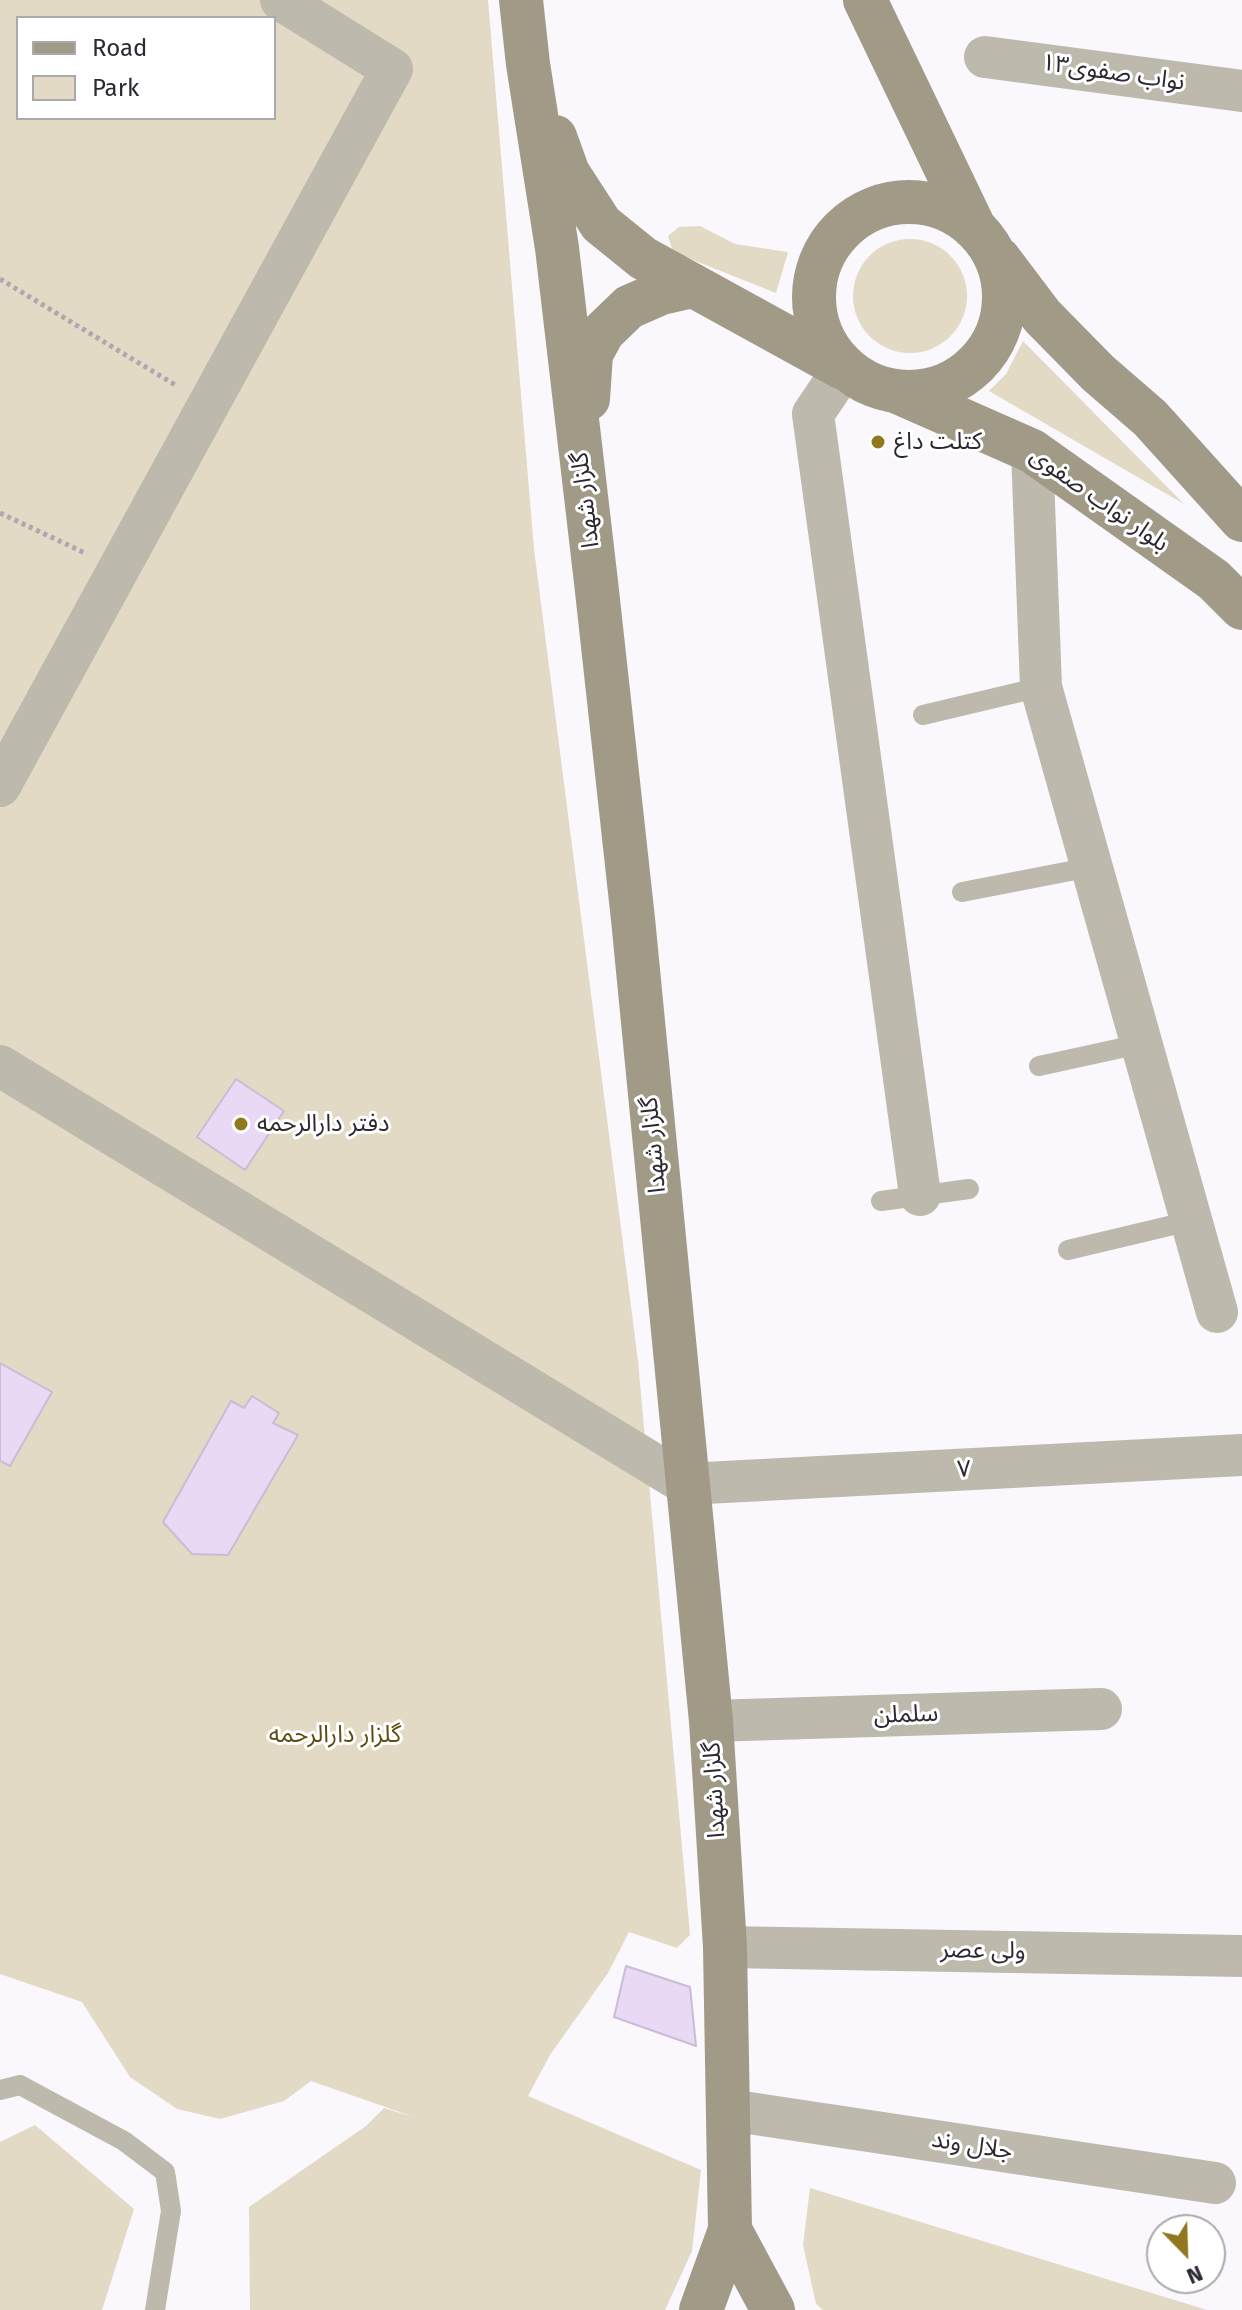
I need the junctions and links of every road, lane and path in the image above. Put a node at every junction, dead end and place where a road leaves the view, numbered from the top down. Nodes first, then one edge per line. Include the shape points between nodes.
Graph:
1 (281, 0) edge
2 (521, 0) edge
3 (865, 0) edge
4 (985, 57) dead end
5 (528, 64) junction
6 (1242, 91) edge
7 (984, 240) junction
8 (0, 279) edge
9 (692, 286) junction
10 (844, 368) junction
11 (898, 392) junction
12 (208, 405) junction
13 (1032, 451) junction
14 (1225, 488) edge
15 (0, 513) edge
16 (1242, 520) edge
17 (118, 569) junction
18 (596, 582) junction
19 (1242, 608) edge
20 (1041, 687) junction
21 (923, 715) dead end
22 (0, 786) edge
23 (1091, 867) junction
24 (962, 892) dead end
25 (1140, 1044) junction
26 (0, 1066) edge
27 (1039, 1066) dead end
28 (969, 1189) dead end
29 (900, 1198) joint
30 (1190, 1221) junction
31 (1068, 1250) dead end
32 (1229, 1310) edge
33 (1242, 1455) edge
34 (686, 1484) junction
35 (1101, 1709) dead end
36 (711, 1721) junction
37 (725, 1947) junction
38 (1242, 1956) edge
39 (0, 2090) edge
40 (729, 2110) junction
41 (1215, 2183) dead end
42 (730, 2230) junction
43 (155, 2310) edge
44 (701, 2310) edge
45 (773, 2310) edge

1 - 12 street via 392,69
2 - 5 street
3 - 7 street
4 - 6 street, ۱۳نواب صفوی
5 - 9 street via 568,173 601,224 643,258
5 - 18 street, گلزار شهدا via 557,248
7 - 10 street via 948,209 919,201 889,202 861,213 837,232 821,257 813,286 814,316 825,344
7 - 11 street via 1004,282 1004,311 995,339 978,363 955,381 928,391
7 - 14 street via 1042,316
8 - 12 path
9 - 10 street
9 - 18 street via 629,307 603,332 591,354 587,410
10 - 11 street via 869,384
10 - 29 street via 813,414
11 - 13 street, بلوار نواب صفوی
12 - 17 street
13 - 19 street, بلوار نواب صفوی via 1214,580
13 - 20 street
14 - 16 street
15 - 17 path
17 - 22 street
18 - 34 street, گلزار شهدا
20 - 21 lane
20 - 23 street
23 - 24 lane
23 - 25 street
25 - 27 lane
25 - 30 street
26 - 34 street
28 - 29 lane
30 - 31 lane
30 - 32 street
33 - 34 street, ۷
34 - 36 street, گلزار شهدا
35 - 36 street, سلملن
36 - 37 street, گلزار شهدا
37 - 38 street, ولی عصر
37 - 40 street, گلزار شهدا
39 - 43 lane via 20,2085 124,2141 165,2172 171,2211
40 - 41 street, جلال وند
40 - 42 street, گلزار شهدا
42 - 44 street, گلزار شهدا
42 - 45 street, گلزار شهدا

